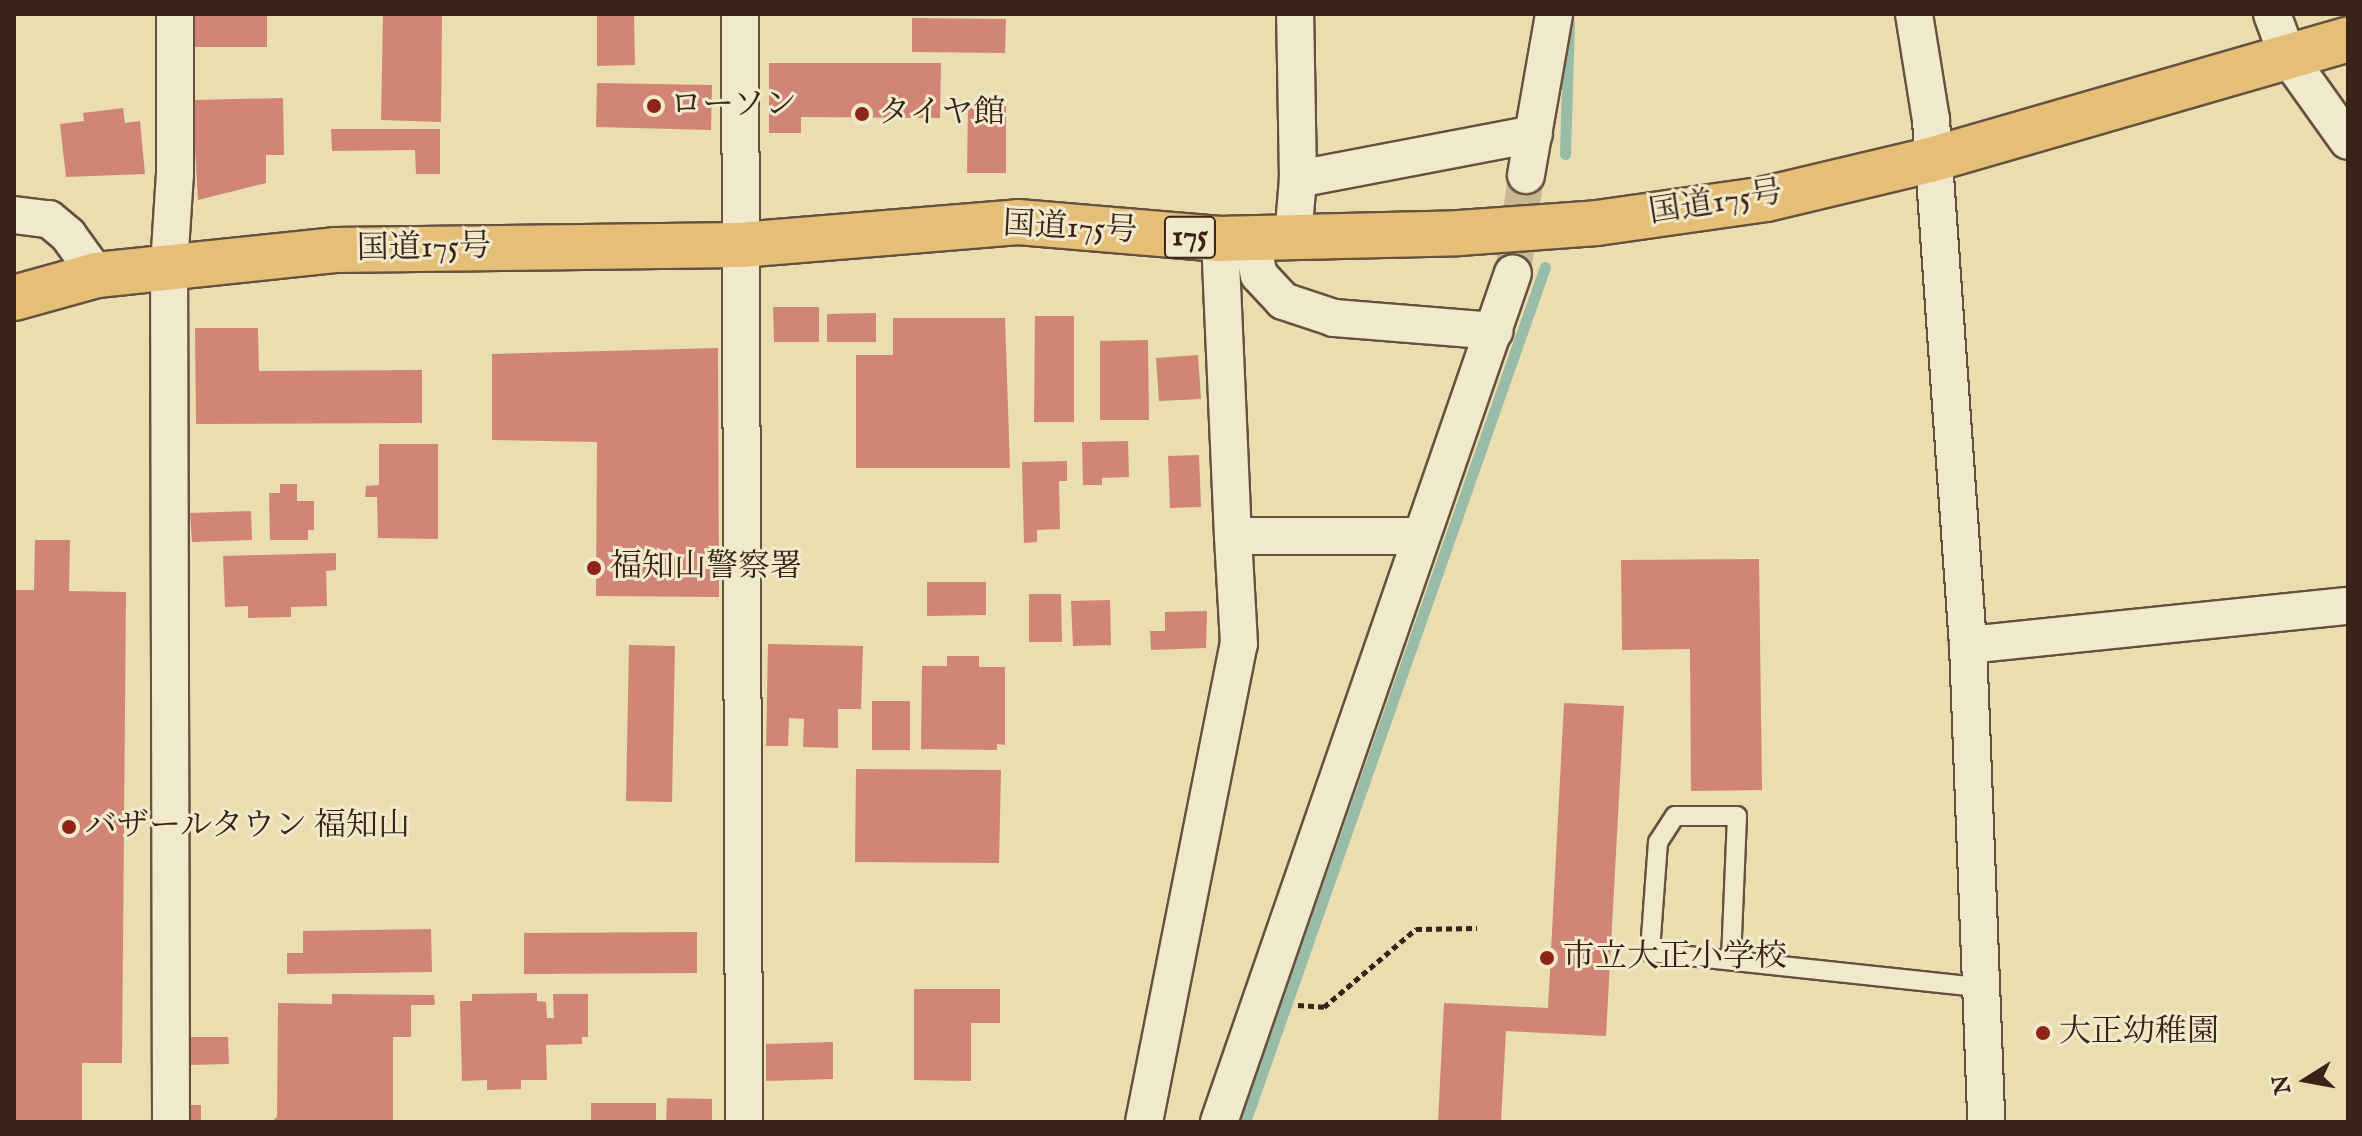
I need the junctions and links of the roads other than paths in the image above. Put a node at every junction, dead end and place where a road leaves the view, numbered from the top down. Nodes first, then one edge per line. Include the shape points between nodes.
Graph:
1 (175, 14) edge
2 (740, 14) edge
3 (1295, 14) edge
4 (1554, 14) edge
5 (1914, 14) edge
6 (2272, 14) edge
7 (2348, 39) edge
8 (2288, 57) junction
9 (1534, 134) junction
10 (2348, 141) edge
11 (1930, 160) junction
12 (1526, 175) tunnel mouth
13 (1298, 179) junction
14 (14, 215) edge
15 (1255, 238) junction
16 (740, 245) junction
17 (169, 266) junction
18 (1513, 273) tunnel mouth
19 (97, 275) junction
20 (14, 298) edge
21 (1494, 331) junction
22 (1233, 536) junction
23 (1420, 536) junction
24 (2348, 606) edge
25 (1968, 645) junction
26 (1731, 960) junction
27 (1980, 987) junction
28 (171, 1122) edge
29 (744, 1122) edge
30 (1144, 1122) edge
31 (1219, 1122) edge
32 (1986, 1122) edge

1 - 17 street
2 - 16 street
3 - 13 street
4 - 9 street
5 - 11 street via 1931,120
6 - 8 street
7 - 8 highway, 国道175号 / 175
8 - 10 street
8 - 11 highway, 国道175号 / 175
9 - 12 street
9 - 13 street
11 - 15 highway, 国道175号 / 175 via 1766,199 1597,223
11 - 25 street
13 - 15 street
14 - 19 street via 49,219 68,235
15 - 16 highway, 国道175号 / 175 via 1018,222
15 - 21 street via 1259,275 1283,301 1334,318
15 - 22 street
16 - 17 highway, 国道175号 / 175 via 335,250
16 - 29 street
17 - 19 highway, 国道175号 / 175
17 - 28 street
18 - 21 street
19 - 20 highway, 国道175号 / 175
21 - 23 street
22 - 23 street
22 - 30 street via 1239,644
23 - 31 street
24 - 25 street
25 - 27 street
26 - 26 lane via 1650,952 1658,842 1675,816 1737,816
26 - 27 lane
27 - 32 street

